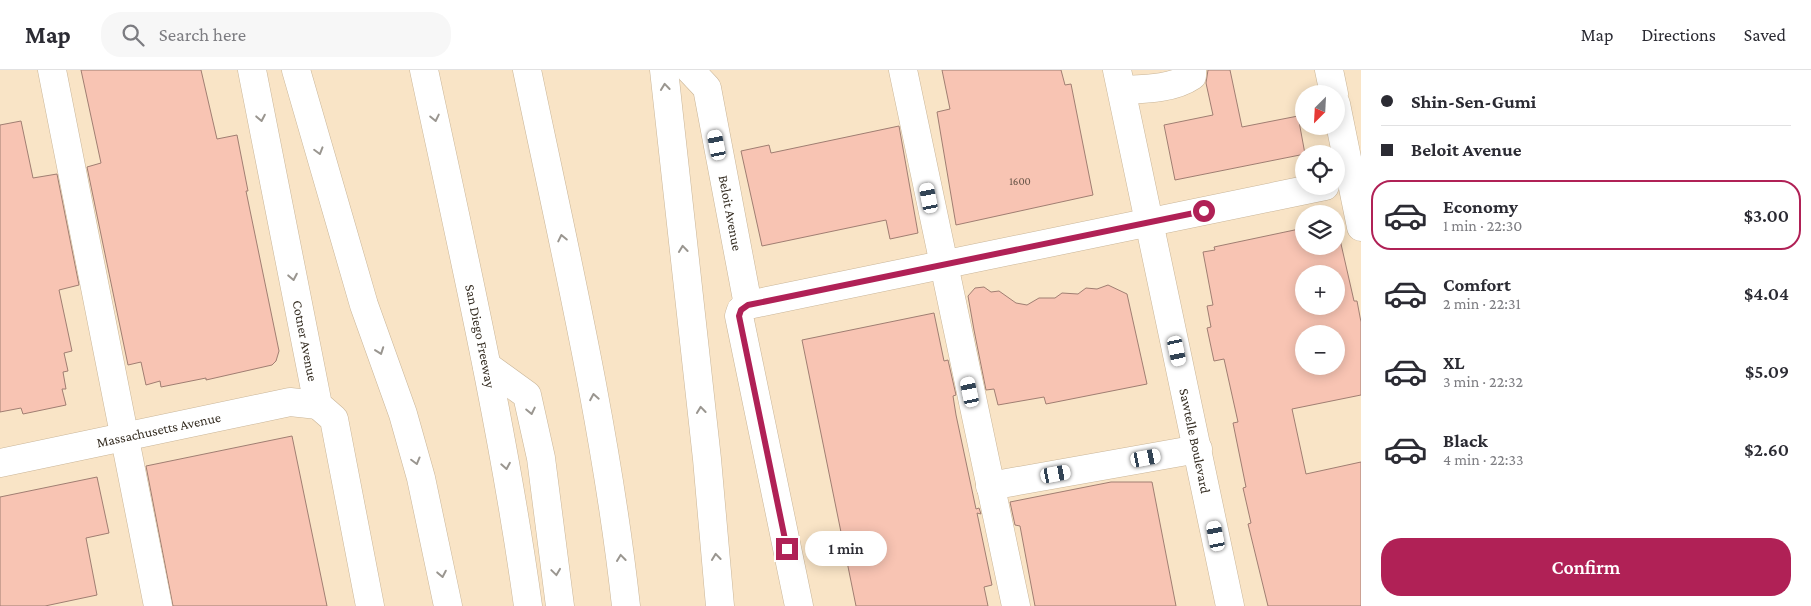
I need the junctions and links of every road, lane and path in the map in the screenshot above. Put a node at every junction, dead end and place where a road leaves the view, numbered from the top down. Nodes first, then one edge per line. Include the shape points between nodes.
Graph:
1 (52, 70) edge
2 (252, 70) edge
3 (296, 70) edge
4 (424, 70) edge
5 (527, 70) edge
6 (664, 70) edge
7 (690, 70) edge
8 (903, 70) edge
9 (1330, 70) edge
10 (1176, 75) edge
11 (1120, 80) edge
12 (1332, 85) edge
13 (1342, 135) edge
14 (1350, 181) edge
15 (1295, 192) edge
16 (1150, 222) junction
17 (1361, 227) edge
18 (943, 265) junction
19 (744, 308) junction
20 (487, 366) junction
21 (318, 404) junction
22 (123, 437) junction
23 (1198, 449) junction
24 (0, 463) edge
25 (990, 486) junction
26 (158, 606) edge
27 (370, 606) edge
28 (448, 606) edge
29 (528, 606) edge
30 (560, 606) edge
31 (626, 606) edge
32 (720, 606) edge
33 (799, 606) edge
34 (1016, 606) edge
35 (1230, 606) edge

1 - 22 main road
2 -> 21 main road, Cotner Avenue
3 -> 28 main road via 364,305 403,414 421,478
4 -> 20 main road, San Diego Freeway
31 -> 5 main road via 620,551 580,324
32 -> 6 main road
7 - 19 main road, Beloit Avenue via 707,88
8 - 18 main road
9 - 12 main road
10 - 11 main road via 1153,88
11 - 16 main road, Sawtelle Boulevard
13 - 14 main road
14 - 17 main road
15 - 16 main road
16 - 18 main road
16 - 23 main road, Sawtelle Boulevard
18 - 19 main road
18 - 25 main road
19 - 33 main road, Beloit Avenue via 739,316
20 -> 29 main road, San Diego Freeway
20 -> 30 main road via 527,395 541,458
21 - 22 main road, Massachusetts Avenue via 290,402
21 - 27 main road via 334,420
22 - 24 main road, Massachusetts Avenue
22 - 26 main road
23 - 25 main road
23 - 35 main road, Sawtelle Boulevard
25 - 34 main road

